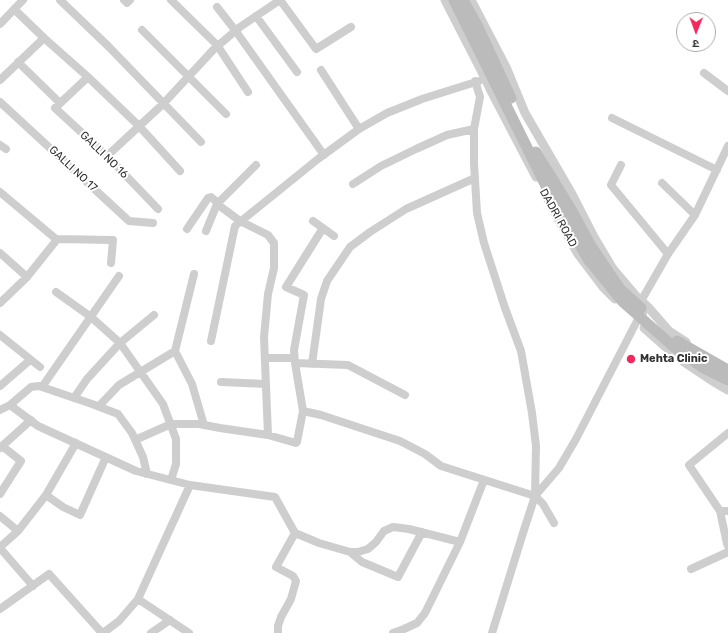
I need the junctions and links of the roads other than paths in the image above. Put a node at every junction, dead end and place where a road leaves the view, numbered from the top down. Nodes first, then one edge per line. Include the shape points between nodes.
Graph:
1 (23, 0) edge
2 (60, 0) edge
3 (124, 0) edge
4 (130, 0) edge
5 (171, 0) edge
6 (280, 0) edge
7 (445, 0) edge
8 (454, 0) edge
9 (463, 0) edge
10 (471, 0) edge
11 (217, 7) dead end
12 (14, 10) junction
13 (256, 16) junction
14 (0, 24) edge
15 (351, 27) dead end
16 (142, 30) dead end
17 (235, 30) junction
18 (44, 38) junction
19 (217, 45) junction
20 (18, 62) junction
21 (321, 70) dead end
22 (297, 72) dead end
23 (704, 73) dead end
24 (188, 76) junction
25 (88, 77) junction
26 (0, 80) edge
27 (486, 80) junction
28 (476, 82) junction
29 (514, 86) junction
30 (728, 91) edge
31 (248, 92) dead end
32 (493, 96) junction
33 (0, 102) edge
34 (60, 103) junction
35 (163, 104) junction
36 (226, 114) dead end
37 (612, 118) dead end
38 (139, 126) junction
39 (474, 128) junction
40 (359, 129) junction
41 (201, 142) dead end
42 (728, 146) edge
43 (324, 155) junction
44 (107, 156) junction
45 (256, 165) dead end
46 (621, 165) dead end
47 (716, 170) junction
48 (180, 171) dead end
49 (475, 178) junction
50 (662, 183) dead end
51 (353, 184) dead end
52 (0, 192) edge
53 (218, 204) junction
54 (158, 209) dead end
55 (695, 215) junction
56 (240, 221) junction
57 (313, 222) dead end
58 (153, 223) dead end
59 (323, 228) junction
60 (188, 229) dead end
61 (206, 231) dead end
62 (334, 236) dead end
63 (56, 239) junction
64 (0, 253) edge
65 (668, 254) junction
66 (111, 263) dead end
67 (194, 274) dead end
68 (28, 276) junction
69 (119, 276) dead end
70 (56, 292) dead end
71 (0, 302) edge
72 (644, 304) junction
73 (154, 315) dead end
74 (91, 317) junction
75 (637, 321) junction
76 (0, 335) edge
77 (211, 341) dead end
78 (120, 343) junction
79 (175, 351) junction
80 (265, 358) junction
81 (30, 360) junction
82 (295, 361) junction
83 (312, 364) junction
84 (728, 365) edge
85 (40, 367) dead end
86 (728, 370) edge
87 (141, 372) junction
88 (728, 380) edge
89 (222, 382) dead end
90 (266, 384) junction
91 (0, 386) edge
92 (42, 387) junction
93 (728, 390) edge
94 (405, 395) dead end
95 (74, 398) junction
96 (10, 405) junction
97 (99, 406) junction
98 (0, 410) edge
99 (302, 411) junction
100 (31, 420) junction
101 (170, 424) junction
102 (204, 425) junction
103 (728, 433) edge
104 (268, 434) junction
105 (135, 440) junction
106 (76, 442) junction
107 (1, 447) edge
108 (106, 457) junction
109 (148, 474) junction
110 (171, 480) junction
111 (484, 480) junction
112 (190, 485) junction
113 (0, 494) edge
114 (46, 495) junction
115 (535, 496) junction
116 (724, 511) edge
117 (0, 516) edge
118 (554, 524) dead end
119 (18, 531) junction
120 (422, 532) junction
121 (295, 533) junction
122 (460, 542) junction
123 (728, 546) edge
124 (0, 547) edge
125 (350, 552) junction
126 (728, 552) edge
127 (692, 569) dead end
128 (33, 586) junction
129 (138, 599) junction
130 (0, 609) edge
131 (170, 620) junction
132 (102, 633) edge
133 (150, 633) edge
134 (189, 633) edge
135 (278, 633) edge
136 (394, 633) edge
137 (492, 633) edge

1 - 12 street
2 - 35 street
3 - 4 street via 127,3
5 - 19 street
6 - 13 street
6 - 15 street via 316,49
7 - 27 street, DADRI ROAD
8 - 88 main road, bridge via 546,186 588,258 623,302 674,347 702,367
9 - 86 main road, bridge via 478,27 532,146 591,246 620,289 678,343
10 - 29 street, DADRI ROAD
11 - 17 street
12 - 14 street
12 - 18 street
13 - 17 street
13 - 22 street
16 - 24 street
17 - 19 street
17 - 43 street
18 - 20 street
18 - 25 street
19 - 24 street
19 - 31 street
20 - 26 street
20 - 34 street
21 - 40 street
23 - 30 street
24 - 35 street
24 - 36 street
25 - 34 street
25 - 38 street
27 - 28 street
27 - 32 street, DADRI ROAD
28 - 39 street via 480,97
28 - 40 street via 387,113
29 - 32 street
29 - 72 street, DADRI ROAD via 525,113 594,237 614,269
32 - 75 street, DADRI ROAD via 578,254 603,287
33 - 58 street, GALLI NO 17 via 129,221
34 - 44 street, GALLI NO 16 via 55,108
35 - 38 street
35 - 41 street
37 - 47 street
38 - 44 street
38 - 48 street
39 - 49 street
39 - 51 street via 447,135 416,149 381,166
40 - 43 street
42 - 47 street
43 - 56 street
44 - 54 street, GALLI NO 16
45 - 53 street
46 - 65 street via 611,185
47 - 55 street
49 - 83 street via 406,208 350,247 327,281 321,299
49 - 115 street via 477,214 484,243 521,351 536,446
50 - 55 street
52 - 63 street
53 - 56 street
53 - 60 street via 211,197 208,198
53 - 61 street
55 - 65 street
56 - 77 street via 235,226
56 - 80 street via 268,235 274,243 274,268 268,294 264,337
57 - 59 street
59 - 62 street
59 - 82 street via 286,287 304,295 294,350
63 - 66 street via 113,240
63 - 68 street
64 - 68 street
65 - 72 street
67 - 79 street
68 - 71 street
69 - 74 street
70 - 74 street
72 - 75 street
72 - 84 street, DADRI ROAD via 669,331
73 - 78 street
74 - 78 street
74 - 92 street
75 - 93 street, DADRI ROAD via 684,362
75 - 115 street via 573,445 559,468
76 - 81 street
78 - 87 street
78 - 95 street via 87,379
79 - 87 street
79 - 102 street via 192,384
80 - 82 street
80 - 90 street
81 - 85 street
81 - 91 street
82 - 83 street
82 - 99 street
83 - 94 street via 348,366
87 - 97 street via 119,385
87 - 101 street via 164,404
89 - 90 street
90 - 104 street
92 - 95 street
92 - 96 street via 31,387
95 - 97 street
96 - 98 street
96 - 100 street
97 - 105 street via 118,414
99 - 104 street via 297,442
99 - 111 street via 321,414 400,442 425,454 441,466
100 - 106 street via 38,426
100 - 107 street
101 - 102 street
101 - 105 street
101 - 110 street via 176,439 176,464
102 - 104 street
103 - 116 street via 689,465
105 - 109 street
106 - 108 street
106 - 114 street
107 - 113 street via 21,461
108 - 109 street
108 - 114 street via 80,515
109 - 110 street
110 - 112 street
111 - 115 street
111 - 122 street
112 - 121 street via 275,497
112 - 129 street
114 - 119 street
115 - 118 street via 543,504
115 - 137 street
116 - 123 street
117 - 119 street
119 - 124 street
120 - 122 street
120 - 125 street via 390,528 368,549
120 - 125 street via 398,577 362,562
121 - 125 street
121 - 135 street via 276,567 293,576 296,581 291,599 278,626
122 - 136 street via 425,613 417,623
124 - 128 street
126 - 127 street
128 - 130 street
128 - 132 street via 49,574
129 - 131 street
129 - 132 street via 119,621
131 - 133 street
131 - 134 street

